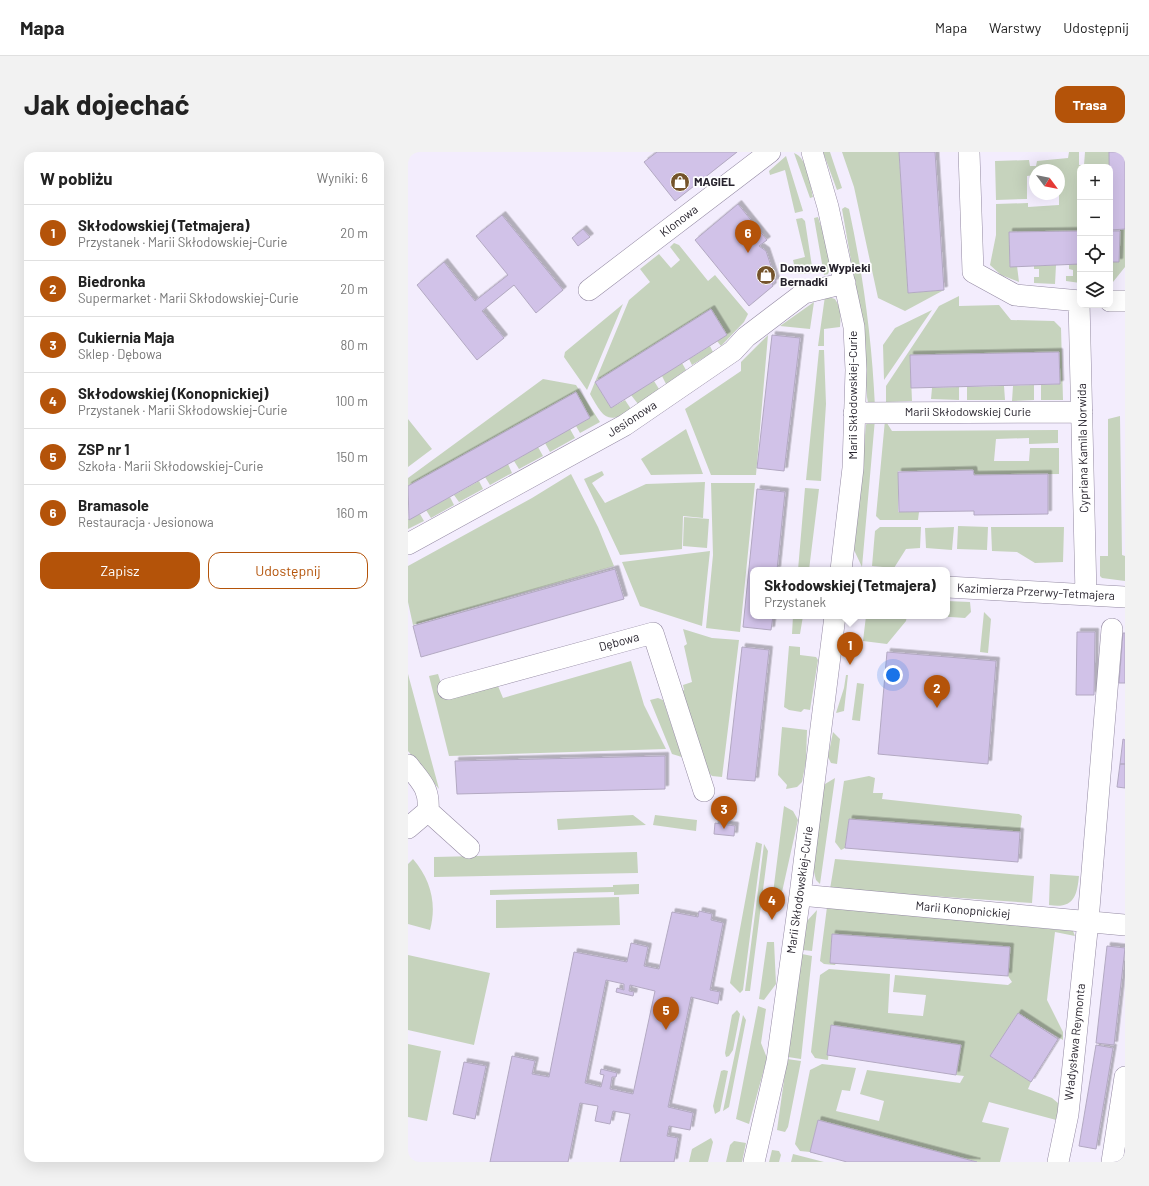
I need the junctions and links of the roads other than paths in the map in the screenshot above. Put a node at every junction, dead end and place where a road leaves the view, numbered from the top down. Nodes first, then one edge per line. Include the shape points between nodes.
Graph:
1 (770, 152) edge
2 (812, 152) edge
3 (969, 152) edge
4 (845, 283) junction
5 (589, 290) dead end
6 (1077, 301) edge
7 (1113, 301) edge
8 (1125, 302) edge
9 (1080, 308) edge
10 (1082, 412) junction
11 (854, 413) junction
12 (408, 544) edge
13 (841, 567) edge
14 (950, 587) edge
15 (1086, 595) junction
16 (1125, 597) edge
17 (835, 619) edge
18 (1112, 629) dead end
19 (448, 689) dead end
20 (408, 765) edge
21 (704, 791) dead end
22 (428, 811) junction
23 (408, 828) edge
24 (469, 848) dead end
25 (800, 895) junction
26 (1088, 921) junction
27 (1125, 925) edge
28 (1125, 1077) edge
29 (754, 1162) edge
30 (1058, 1162) edge
31 (1112, 1162) edge

1 - 5 street, Klonowa
2 - 4 street, Marii Skłodowskiej-Curie via 828,207
3 - 6 street, Cypriana Kamila Norwida via 973,272 1015,296
4 - 11 street, Marii Skłodowskiej-Curie via 854,327
4 - 12 street, Jesionowa via 804,293 746,337 733,352 625,425
7 - 8 street
9 - 10 street, Cypriana Kamila Norwida
10 - 11 street, Marii Skłodowskiej Curie
10 - 15 street, Cypriana Kamila Norwida
11 - 13 street, Marii Skłodowskiej-Curie via 853,468
14 - 15 street, Kazimierza Przerwy-Tetmajera
15 - 16 street, Kazimierza Przerwy-Tetmajera
17 - 25 street, Marii Skłodowskiej-Curie
18 - 26 street, Władysława Reymonta
19 - 21 street, Dębowa via 653,633
20 - 22 street via 426,790 429,798
22 - 23 street
22 - 24 street
25 - 26 street, Marii Konopnickiej
25 - 29 street, Marii Skłodowskiej-Curie via 777,1061
26 - 27 street, Marii Konopnickiej
26 - 30 street, Władysława Reymonta via 1068,1114
28 - 31 street

